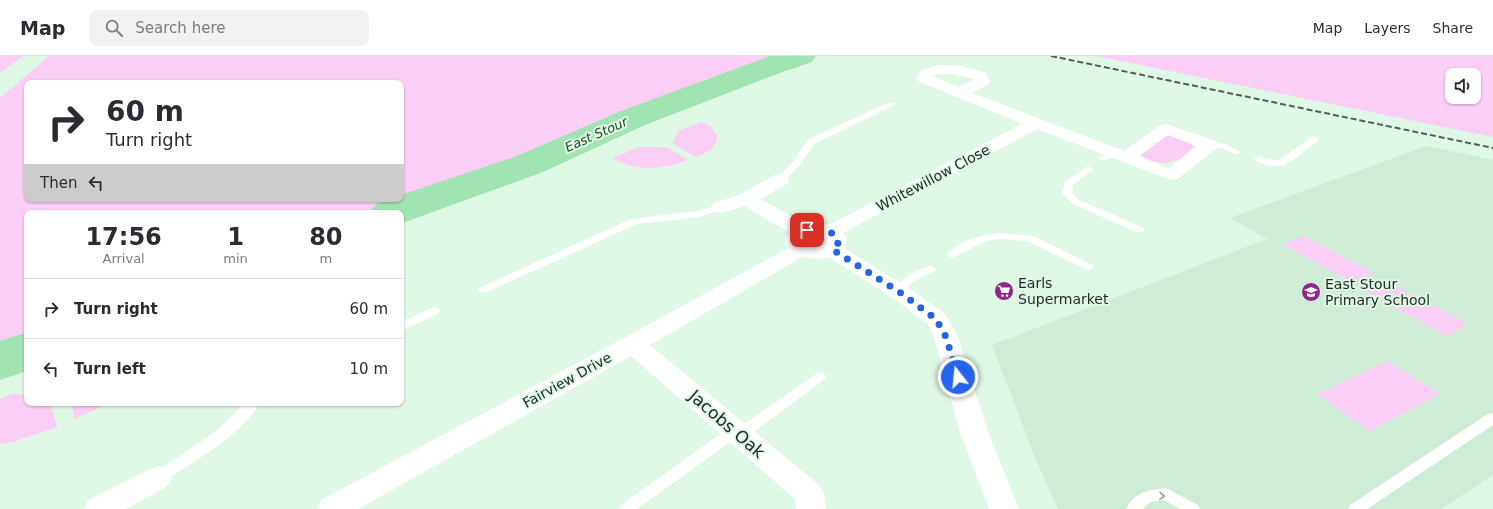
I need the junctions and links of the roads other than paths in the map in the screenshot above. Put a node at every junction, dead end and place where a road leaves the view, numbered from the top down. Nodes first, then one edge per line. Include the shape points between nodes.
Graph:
1 (959, 93) dead end
2 (890, 105) dead end
3 (1036, 123) junction
4 (1314, 139) dead end
5 (1210, 145) junction
6 (1237, 152) dead end
7 (1114, 156) junction
8 (1258, 159) dead end
9 (1088, 169) dead end
10 (780, 180) joint
11 (746, 199) junction
12 (721, 206) joint
13 (1140, 230) dead end
14 (801, 240) junction
15 (832, 241) junction
16 (952, 255) dead end
17 (1089, 267) dead end
18 (931, 269) dead end
19 (483, 290) dead end
20 (898, 291) junction
21 (434, 311) dead end
22 (404, 326) edge
23 (633, 344) junction
24 (820, 377) dead end
25 (251, 406) edge
26 (1493, 418) edge
27 (737, 433) junction
28 (158, 478) joint
29 (99, 509) edge
30 (332, 509) edge
31 (626, 509) edge
32 (811, 509) edge
33 (1004, 509) edge
34 (1133, 509) edge
35 (1193, 509) edge
36 (1355, 509) edge

1 - 3 street
2 - 10 lane via 810,142 795,167
3 - 7 street
3 - 15 street, Whitewillow Close via 853,222
4 - 8 lane via 1282,163
5 - 6 lane via 1222,146
5 - 7 street via 1166,129
5 - 7 street via 1171,175
9 - 13 lane via 1068,184 1067,193 1074,201
10 - 11 street
11 - 12 street
11 - 14 street, Whitewillow Close
12 - 19 lane via 699,214 635,221
14 - 15 street, Whitewillow Close via 813,253 827,252
14 - 23 street, Fairview Drive
15 - 20 street
16 - 17 lane via 984,238 1029,238
18 - 20 lane via 910,279
20 - 33 street via 936,319 946,337 974,432
21 - 22 lane
23 - 27 street, Jacobs Oak
23 - 30 street, Fairview Drive
24 - 27 lane
25 - 28 lane via 202,450
26 - 36 lane
27 - 31 lane
27 - 32 street, Jacobs Oak via 809,494
28 - 29 street
34 -> 35 lane via 1146,497 1166,494

